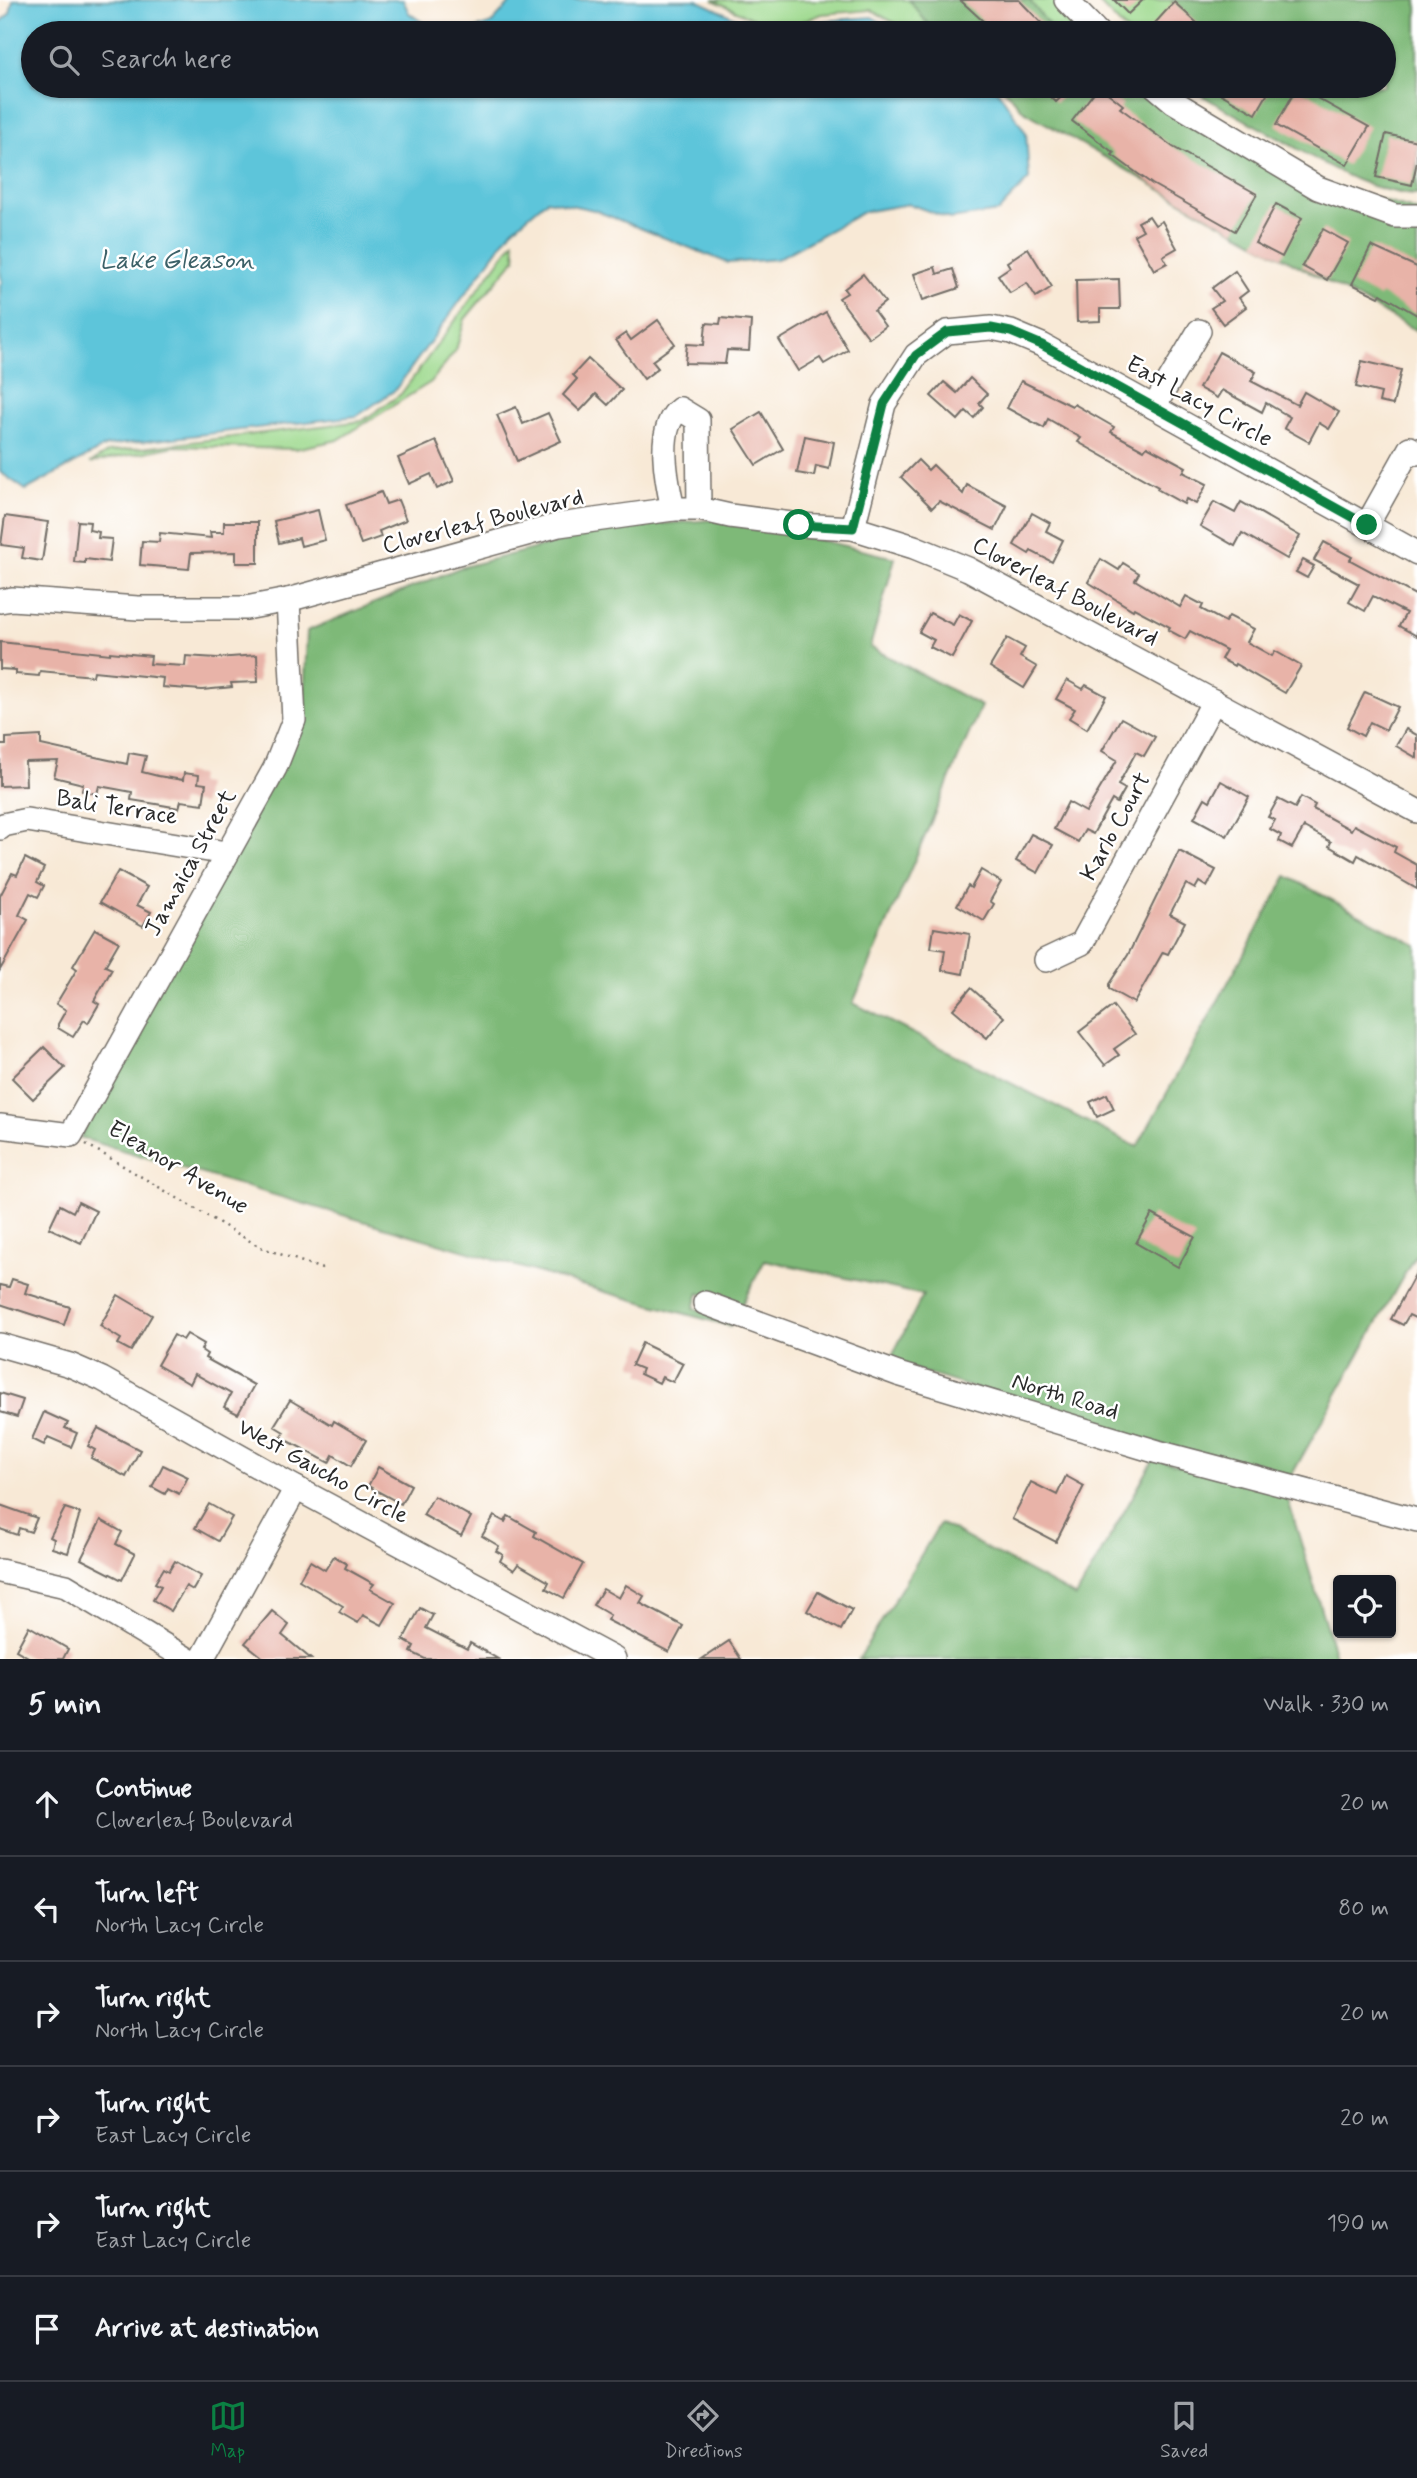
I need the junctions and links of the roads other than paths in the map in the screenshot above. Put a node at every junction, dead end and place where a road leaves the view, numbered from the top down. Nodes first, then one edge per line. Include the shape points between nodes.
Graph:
1 (1066, 0) edge
2 (1086, 21) edge
3 (1169, 98) edge
4 (1417, 216) edge
5 (1199, 331) dead end
6 (1154, 407) junction
7 (1417, 453) edge
8 (673, 509) junction
9 (699, 509) junction
10 (1367, 525) junction
11 (853, 528) junction
12 (1417, 553) edge
13 (288, 600) junction
14 (0, 601) edge
15 (1213, 701) junction
16 (1417, 811) edge
17 (0, 828) edge
18 (226, 853) junction
19 (1046, 960) dead end
20 (0, 1126) edge
21 (71, 1135) joint
22 (705, 1303) dead end
23 (0, 1345) edge
24 (296, 1488) junction
25 (1417, 1520) edge
26 (0, 1571) edge
27 (187, 1659) edge
28 (202, 1659) edge
29 (614, 1659) edge

1 - 2 street
3 - 4 street via 1318,188 1395,216
5 - 6 street
6 - 10 street, East Lacy Circle
6 - 11 street, East Lacy Circle via 1011,332 991,328 947,332 916,355 884,404
7 - 10 street via 1410,448
8 - 9 street, Cloverleaf Boulevard
8 - 9 street via 665,438 672,415 680,409 698,420
8 - 13 street, Cloverleaf Boulevard via 559,525
9 - 11 street, Cloverleaf Boulevard via 799,525
10 - 12 street, East Lacy Circle
11 - 15 street, Cloverleaf Boulevard via 968,569
13 - 14 street, Cloverleaf Boulevard via 246,608
13 - 18 street, Jamaica Street via 294,720 275,768
15 - 16 street, Cloverleaf Boulevard
15 - 19 street, Karlo Court via 1082,943
17 - 18 street, Bali Terrace via 27,820
18 - 21 street, Jamaica Street
20 - 21 street, Eleanor Avenue
22 - 25 street, North Road via 924,1382 1158,1452
23 - 24 street, West Gaucho Circle via 102,1379
24 - 28 street
24 - 29 street, West Gaucho Circle
26 - 27 street via 66,1586

